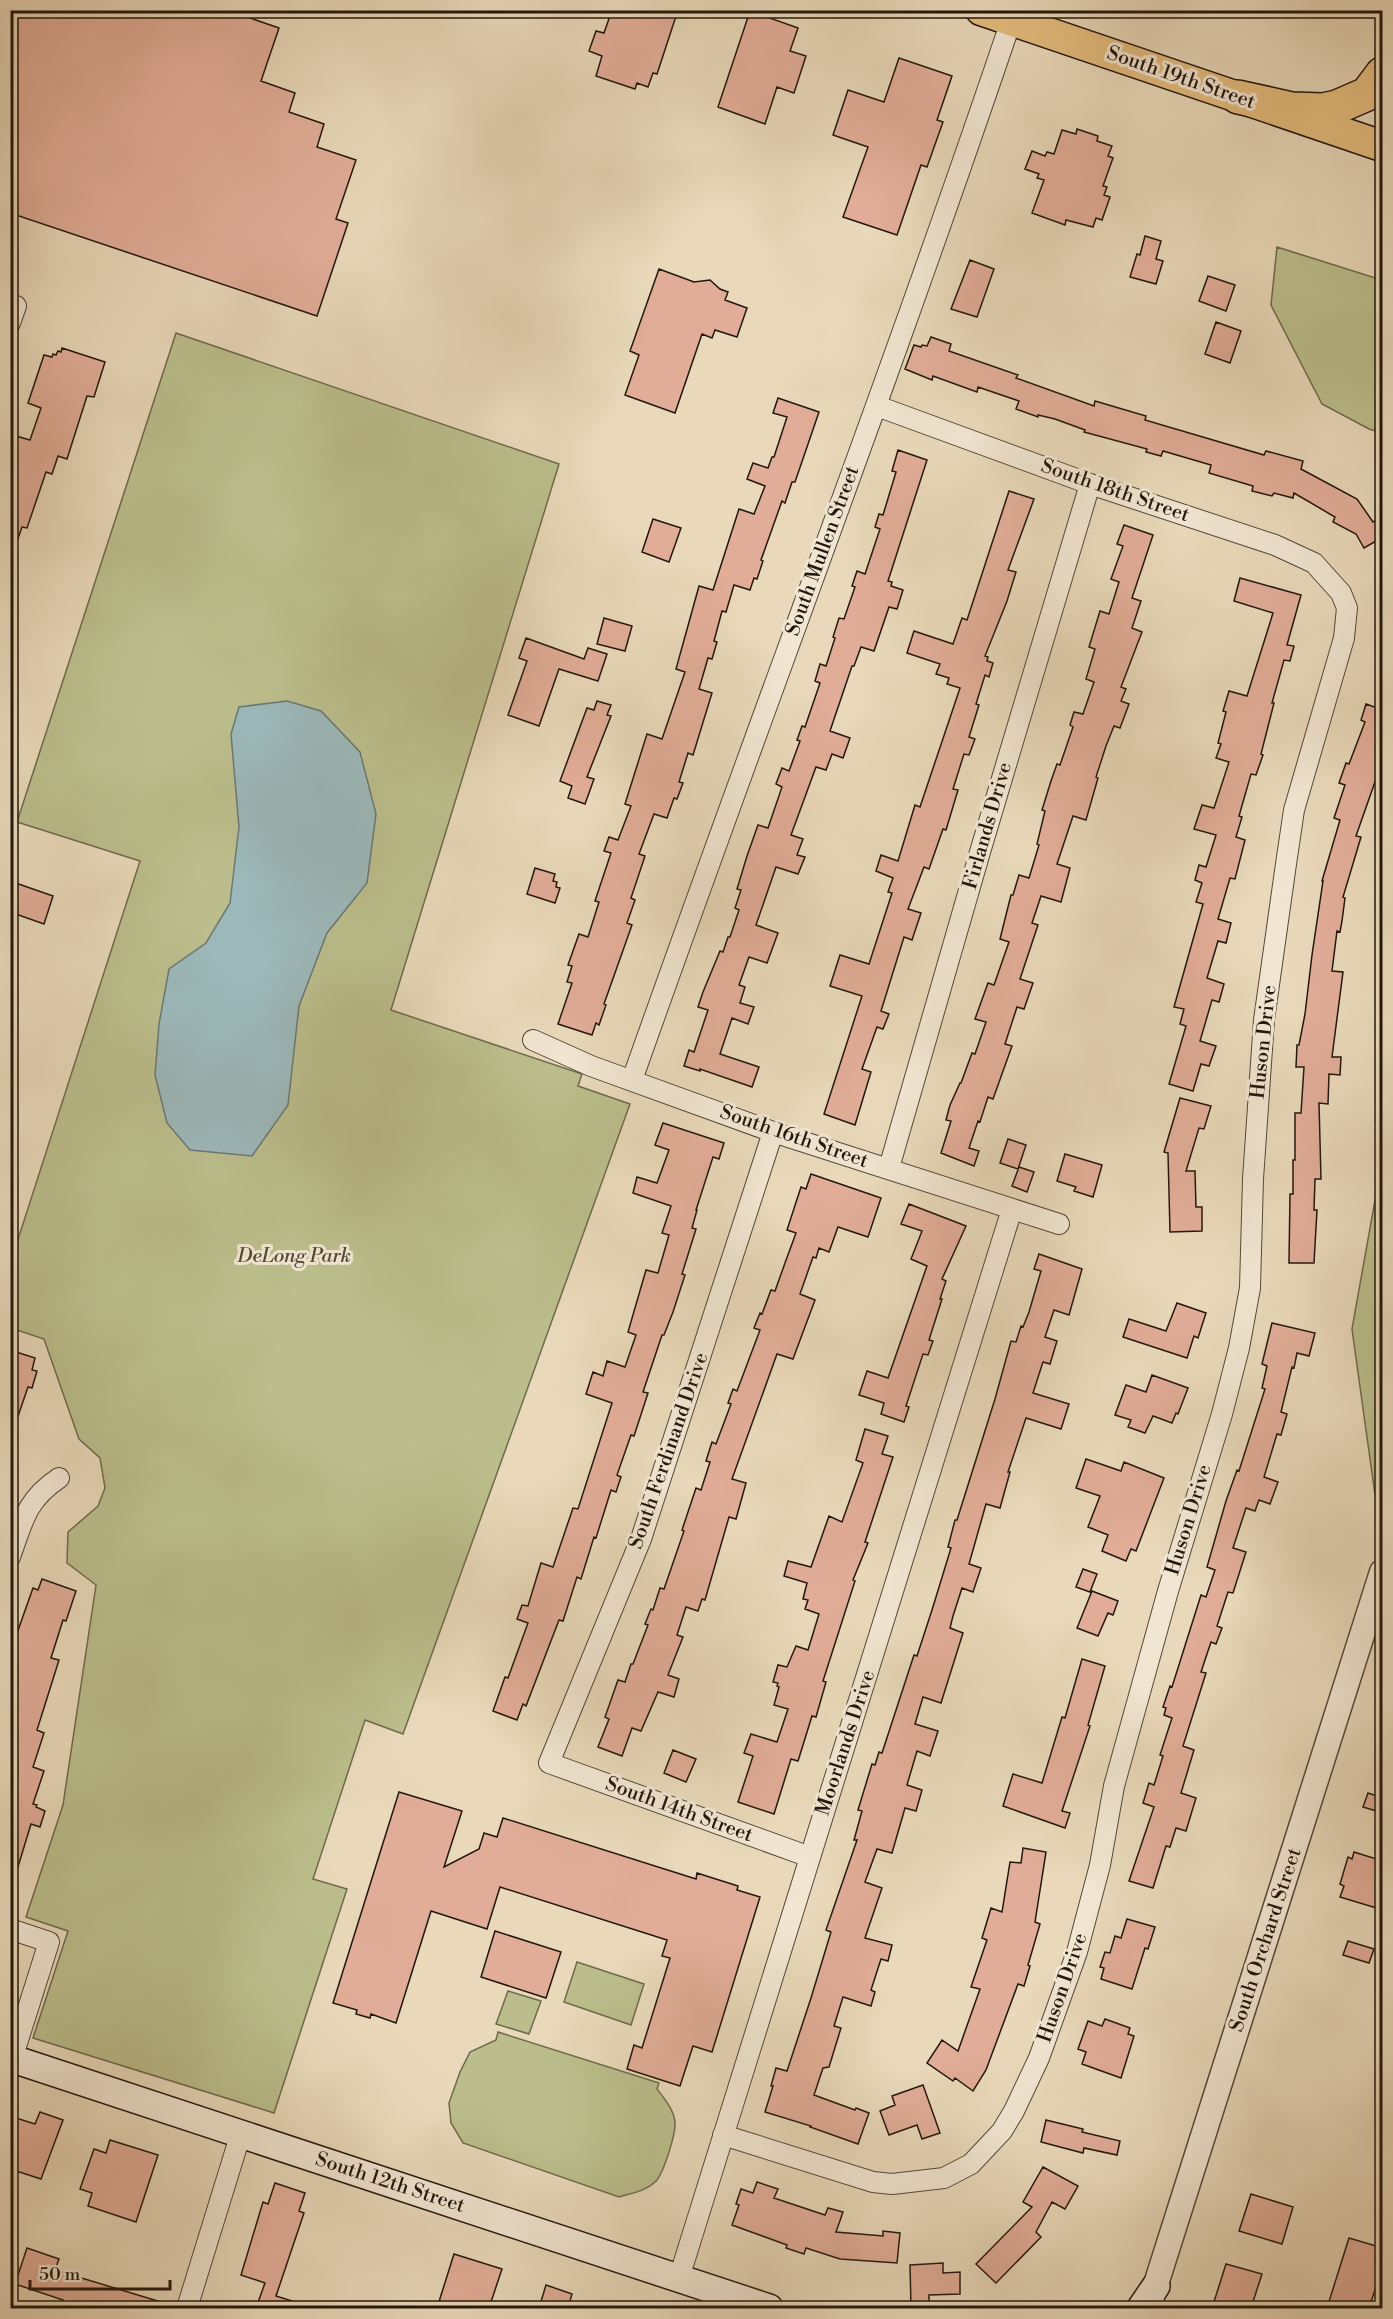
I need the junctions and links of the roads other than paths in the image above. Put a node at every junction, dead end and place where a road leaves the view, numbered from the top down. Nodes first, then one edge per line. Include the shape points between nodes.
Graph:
1 (981, 10) edge
2 (1011, 21) junction
3 (1383, 74) edge
4 (1238, 97) junction
5 (1383, 146) edge
6 (877, 406) junction
7 (1090, 484) junction
8 (1341, 593) joint
9 (533, 1040) dead end
10 (632, 1080) junction
11 (773, 1132) junction
12 (889, 1168) junction
13 (1012, 1209) junction
14 (1059, 1224) dead end
15 (59, 1478) dead end
16 (10, 1557) edge
17 (1383, 1572) edge
18 (549, 1763) joint
19 (810, 1857) junction
20 (10, 1929) edge
21 (11, 2058) edge
22 (241, 2133) junction
23 (723, 2135) junction
24 (679, 2278) junction
25 (1152, 2297) edge
26 (187, 2308) edge
27 (769, 2308) edge
28 (1142, 2308) edge

1 - 2 main road, South 19th Street
2 - 4 main road, South 19th Street
2 - 6 street, South Mullen Street
3 - 4 highway via 1367,94 1323,110 1292,109
4 - 5 main road, South 19th Street
6 - 7 street, South 18th Street
6 - 10 street, South Mullen Street
7 - 8 street, South 18th Street via 1275,545 1314,563
7 - 12 street, Firlands Drive
8 - 23 street, Huson Drive via 1347,608 1344,638 1294,810 1264,1020 1250,1288 1239,1348 1114,1786 1100,1865 1077,1952 1039,2058 1002,2131 971,2164 944,2178 892,2184 873,2182
9 - 10 street, South 16th Street
10 - 11 street, South 16th Street
11 - 12 street, South 16th Street
11 - 18 street, South Ferdinand Drive via 641,1539
12 - 13 street, South 16th Street
13 - 14 street, South 16th Street
13 - 19 street, Moorlands Drive
15 - 16 street via 30,1504
17 - 25 street, South Orchard Street
18 - 19 street, South 14th Street
19 - 23 street, Moorlands Drive
20 - 21 street via 49,1942
21 - 22 main road, South 12th Street
22 - 24 main road, South 12th Street
22 - 26 street
23 - 24 street, Moorlands Drive
24 - 27 main road, South 12th Street
25 - 28 main road

